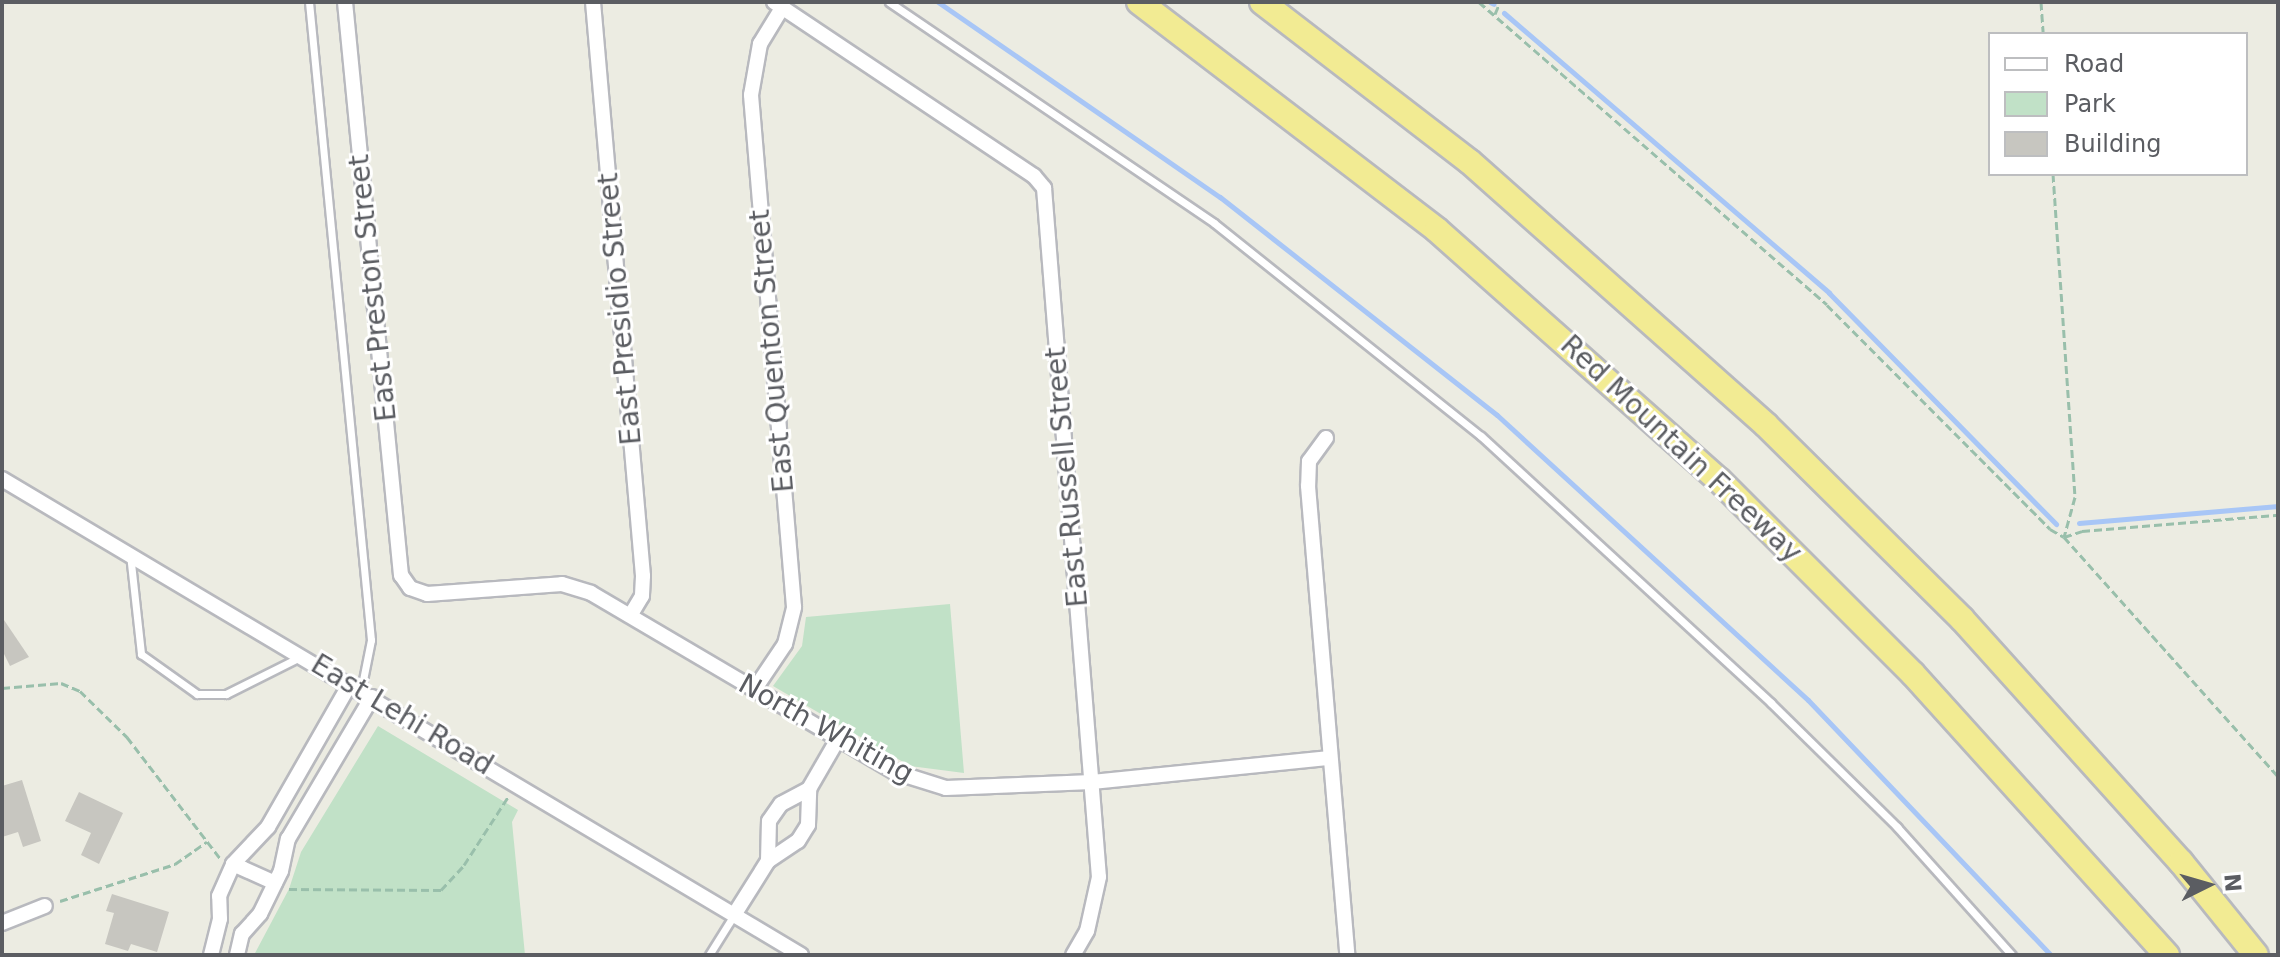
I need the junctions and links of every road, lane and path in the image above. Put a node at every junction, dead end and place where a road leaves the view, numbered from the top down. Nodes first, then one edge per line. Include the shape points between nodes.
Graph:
1 (309, 2) edge
2 (345, 2) edge
3 (593, 2) edge
4 (889, 2) edge
5 (1139, 2) edge
6 (1262, 2) edge
7 (1479, 2) edge
8 (1500, 2) edge
9 (2041, 2) edge
10 (778, 5) edge
11 (1495, 14) junction
12 (2043, 32) edge
13 (2053, 176) edge
14 (1326, 438) dead end
15 (2, 479) edge
16 (2278, 515) edge
17 (2064, 537) junction
18 (130, 552) junction
19 (401, 575) joint
20 (631, 614) junction
21 (302, 656) junction
22 (2, 688) edge
23 (754, 690) junction
24 (361, 691) junction
25 (838, 739) junction
26 (1330, 758) junction
27 (2278, 776) edge
28 (1092, 782) junction
29 (516, 784) junction
30 (809, 789) junction
31 (207, 842) junction
32 (768, 861) junction
33 (233, 864) junction
34 (275, 883) junction
35 (45, 906) joint
36 (734, 915) junction
37 (2, 923) edge
38 (211, 955) edge
39 (237, 955) edge
40 (709, 955) edge
41 (801, 955) edge
42 (1073, 955) edge
43 (1347, 955) edge
44 (2012, 955) edge
45 (2167, 955) edge
46 (2256, 955) edge

1 - 24 lane via 371,640
2 - 19 street, East Preston Street
3 - 20 street, East Presidio Street via 643,576 642,596
4 - 44 lane via 1214,223 1481,436 1771,703 1897,827
5 - 45 highway, Red Mountain Freeway via 1437,230 1719,480 1913,674
6 - 46 highway via 1470,162 1766,425 1962,619 2181,862
7 - 11 path
8 - 11 path
9 - 12 path
10 - 23 street, East Quenton Street via 760,44 751,95 794,607 785,644
10 - 28 street, East Russell Street via 1034,176 1044,188
11 - 17 path via 1827,305 2050,529
13 - 17 path via 2075,497
14 - 26 street via 1309,461 1308,486
15 - 18 street, East Lehi Road
16 - 17 path via 2082,531
17 - 27 path
18 - 21 street, East Lehi Road
18 - 21 lane via 136,644 149,665 211,697 235,691
19 - 20 street, North Whiting via 410,588 427,594 562,584
20 - 23 street, North Whiting
21 - 24 street, East Lehi Road
22 - 31 path via 61,683 80,691 127,737
23 - 25 street, North Whiting
24 - 29 street, East Lehi Road
24 - 33 street via 268,827
24 - 34 street via 288,839
25 - 28 street, North Whiting via 895,772 946,788
25 - 30 street
26 - 28 street, North Whiting
26 - 43 street
28 - 42 street, East Russell Street via 1098,898
29 - 34 path via 464,865 441,890 285,889
29 - 36 street, East Lehi Road
30 - 32 street via 808,825 798,841
30 - 32 street via 781,804 769,821
31 - 33 path
31 - 35 path via 175,864
32 - 36 street
33 - 34 street
33 - 38 street via 219,896 220,919
34 - 39 street via 260,914 242,934
35 - 37 street
36 - 40 lane
36 - 41 street, East Lehi Road

